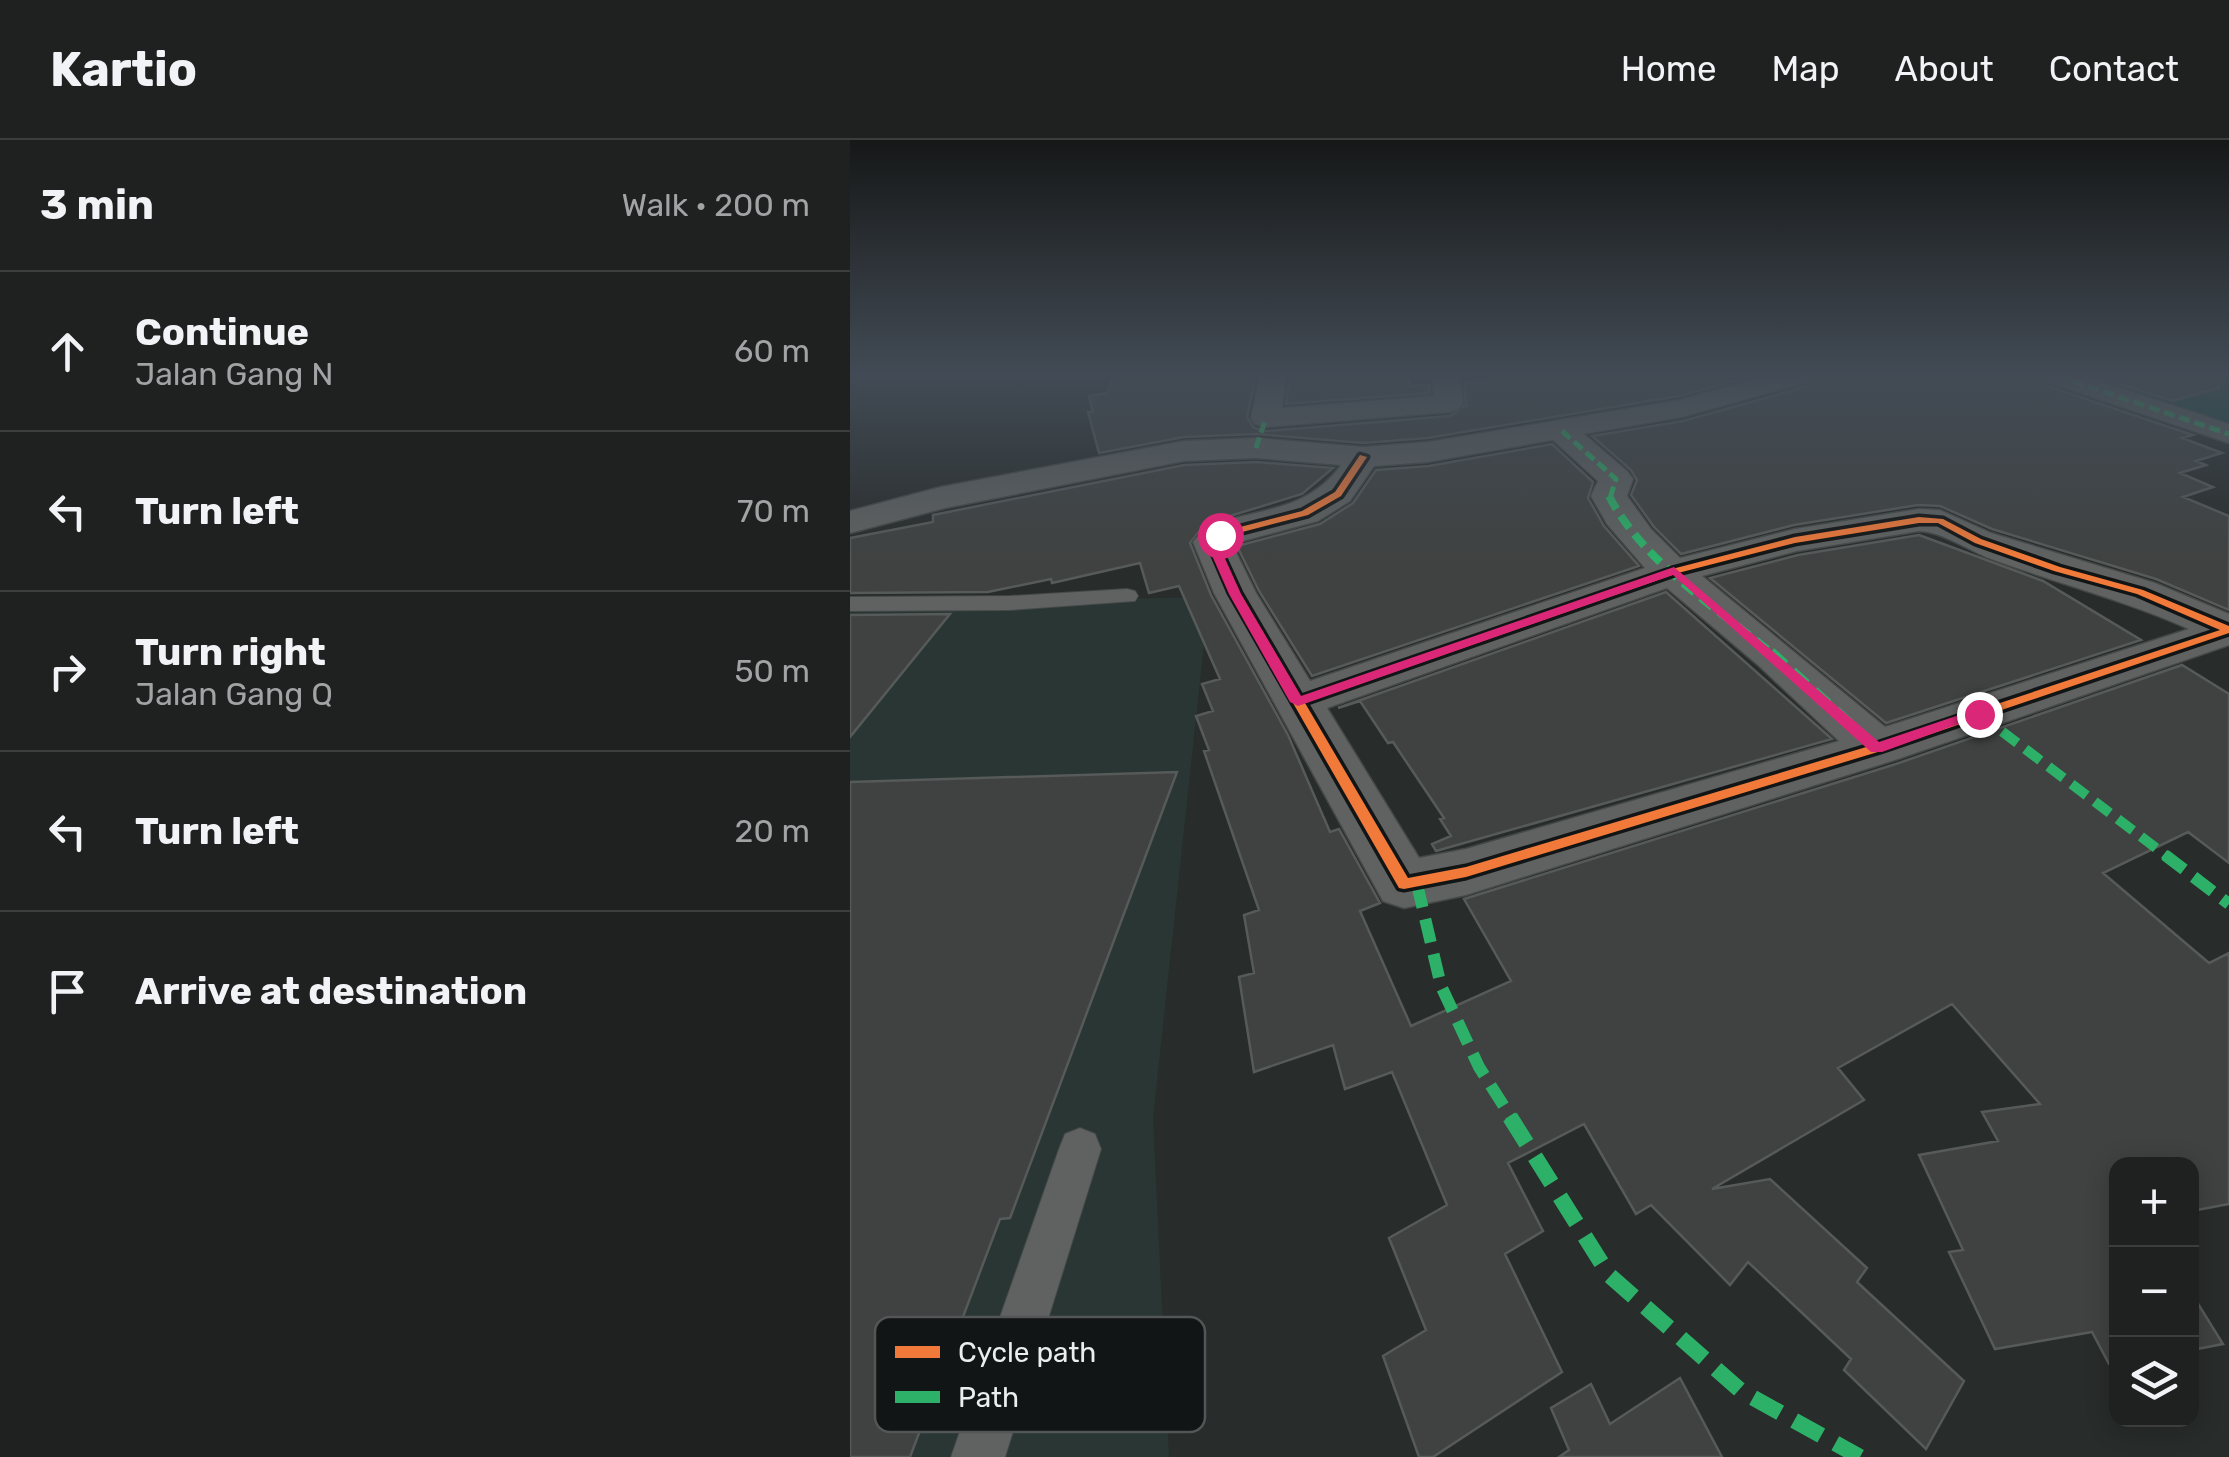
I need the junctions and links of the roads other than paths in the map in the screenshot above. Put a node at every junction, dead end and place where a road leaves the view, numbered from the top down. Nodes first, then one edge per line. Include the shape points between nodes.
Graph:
1 (1242, 437) edge
2 (1280, 437) edge
3 (1521, 437) edge
4 (1569, 437) edge
5 (1363, 457) junction
6 (850, 522) edge
7 (1674, 570) junction
8 (1127, 596) dead end
9 (850, 604) edge
10 (2229, 630) edge
11 (1298, 702) junction
12 (1877, 748) junction
13 (1080, 1149) dead end
14 (1024, 1317) edge
15 (986, 1432) edge
16 (978, 1457) edge

1 - 6 street
2 - 5 street
3 - 5 street
4 - 7 street via 1616,479 1609,496 1618,518
5 - 11 street via 1338,494 1305,513 1212,542
7 - 10 street via 1795,540 1940,520 1978,540 2140,592
7 - 11 street
7 - 12 street
8 - 9 lane
10 - 12 street
11 - 12 street via 1404,884 1466,872
13 - 14 lane
15 - 16 lane

